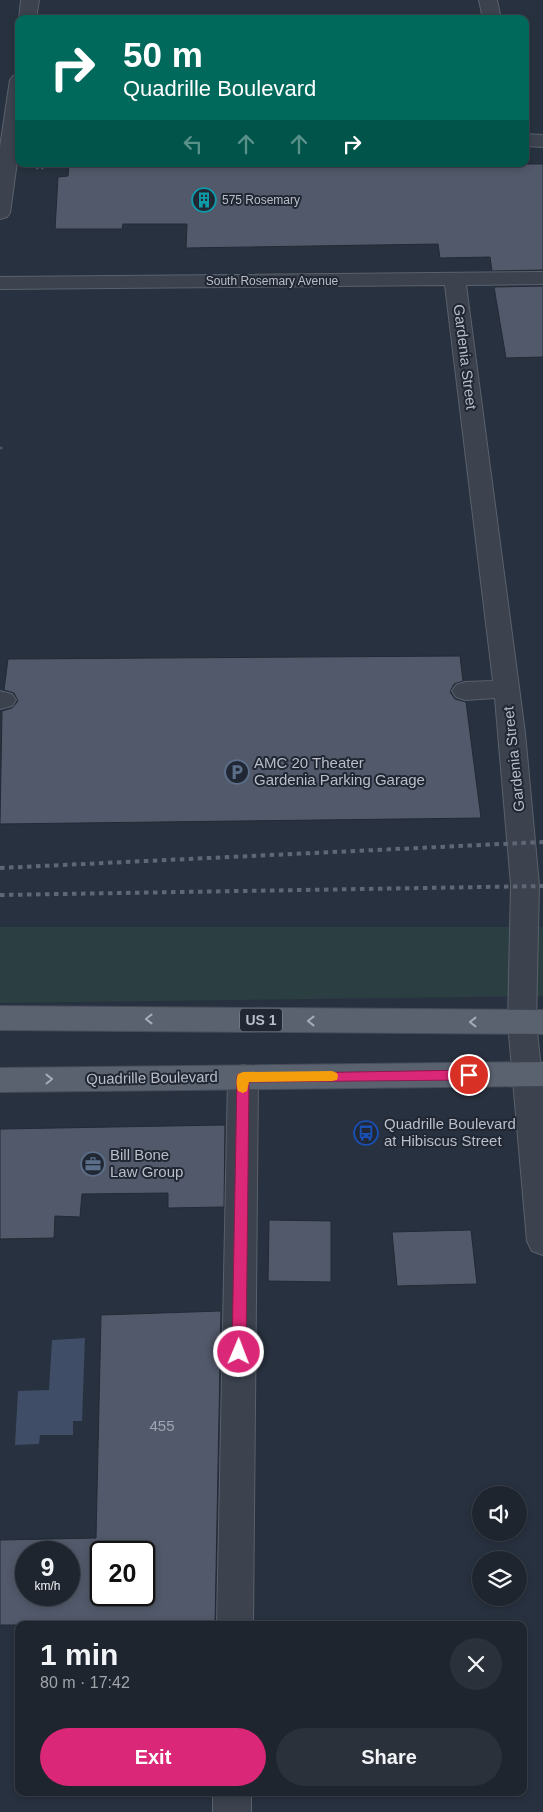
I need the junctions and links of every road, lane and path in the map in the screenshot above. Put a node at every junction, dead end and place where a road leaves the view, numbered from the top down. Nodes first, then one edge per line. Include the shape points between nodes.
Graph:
1 (30, 0) edge
2 (488, 0) edge
3 (28, 15) edge
4 (491, 15) edge
5 (15, 103) edge
6 (529, 140) edge
7 (543, 141) edge
8 (5, 146) edge
9 (0, 213) edge
10 (543, 278) edge
11 (455, 280) junction
12 (0, 283) edge
13 (506, 689) junction
14 (465, 691) dead end
15 (0, 1018) edge
16 (533, 1022) edge
17 (534, 1074) edge
18 (243, 1077) junction
19 (0, 1080) edge
20 (543, 1240) edge
21 (235, 1621) edge
22 (232, 1796) edge
23 (232, 1812) edge

1 - 3 street
2 - 4 street
5 - 8 street
6 - 7 street
8 - 9 street
10 - 11 street, South Rosemary Avenue
11 - 12 street, South Rosemary Avenue
11 - 13 street, Gardenia Street
13 - 14 street
13 - 16 street, Gardenia Street via 525,885
16 -> 15 main road, US 1
16 - 17 street, Gardenia Street
17 - 18 main road, Quadrille Boulevard
17 - 20 street, Gardenia Street
19 -> 18 main road, Quadrille Boulevard
18 - 21 street
22 - 23 street

